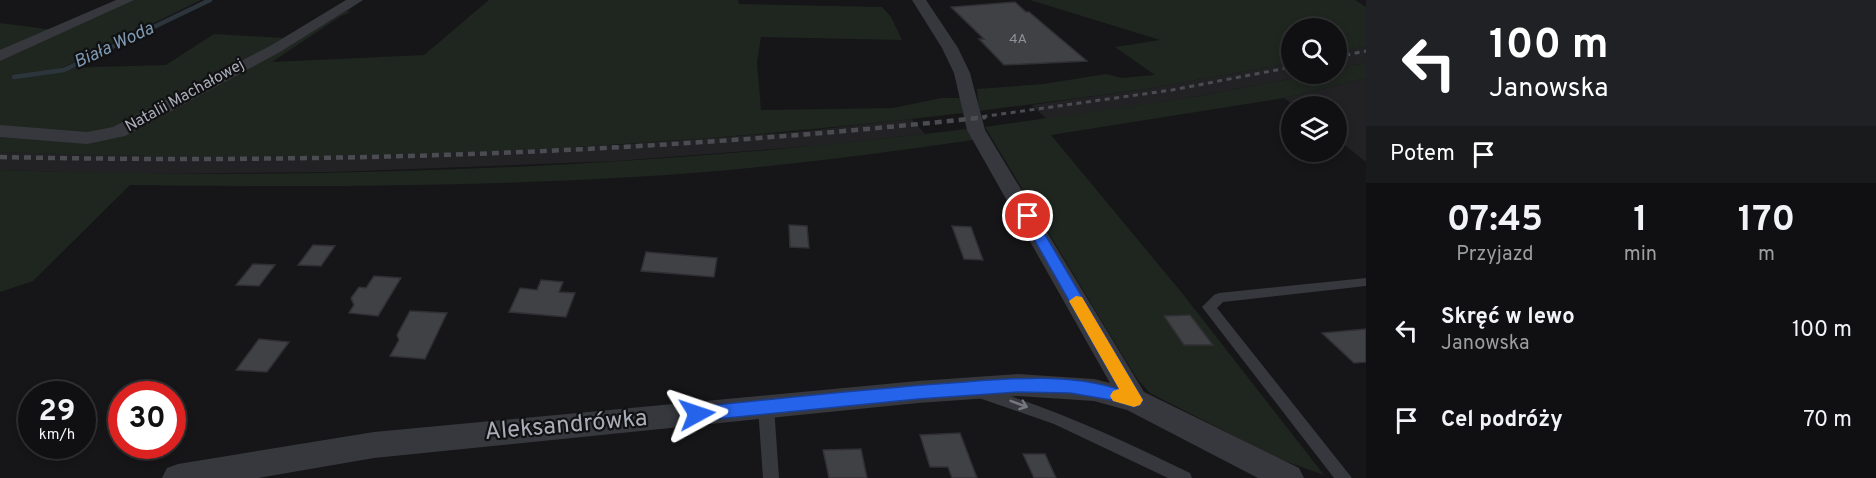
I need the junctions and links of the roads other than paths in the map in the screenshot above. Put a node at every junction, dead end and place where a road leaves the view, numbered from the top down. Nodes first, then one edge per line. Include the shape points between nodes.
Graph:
1 (127, 0) edge
2 (356, 0) edge
3 (919, 0) edge
4 (0, 56) edge
5 (0, 131) edge
6 (1366, 282) edge
7 (963, 388) junction
8 (1134, 400) junction
9 (766, 407) junction
10 (1253, 471) edge
11 (178, 478) edge
12 (771, 478) edge
13 (1184, 478) edge
14 (1288, 478) edge
15 (1344, 478) edge

1 - 4 street
2 - 5 street, Natalii Machałowej via 275,49 118,132 87,138
3 - 8 street via 962,73 976,130
6 - 15 lane via 1219,298 1209,306
7 - 8 street, Aleksandrówka via 1070,387
7 - 9 street, Aleksandrówka
7 -> 13 lane via 1074,425
8 - 10 street, Aleksandrówka via 1169,416
9 - 11 street, Aleksandrówka via 374,445
9 - 12 lane
10 - 14 street, Aleksandrówka

